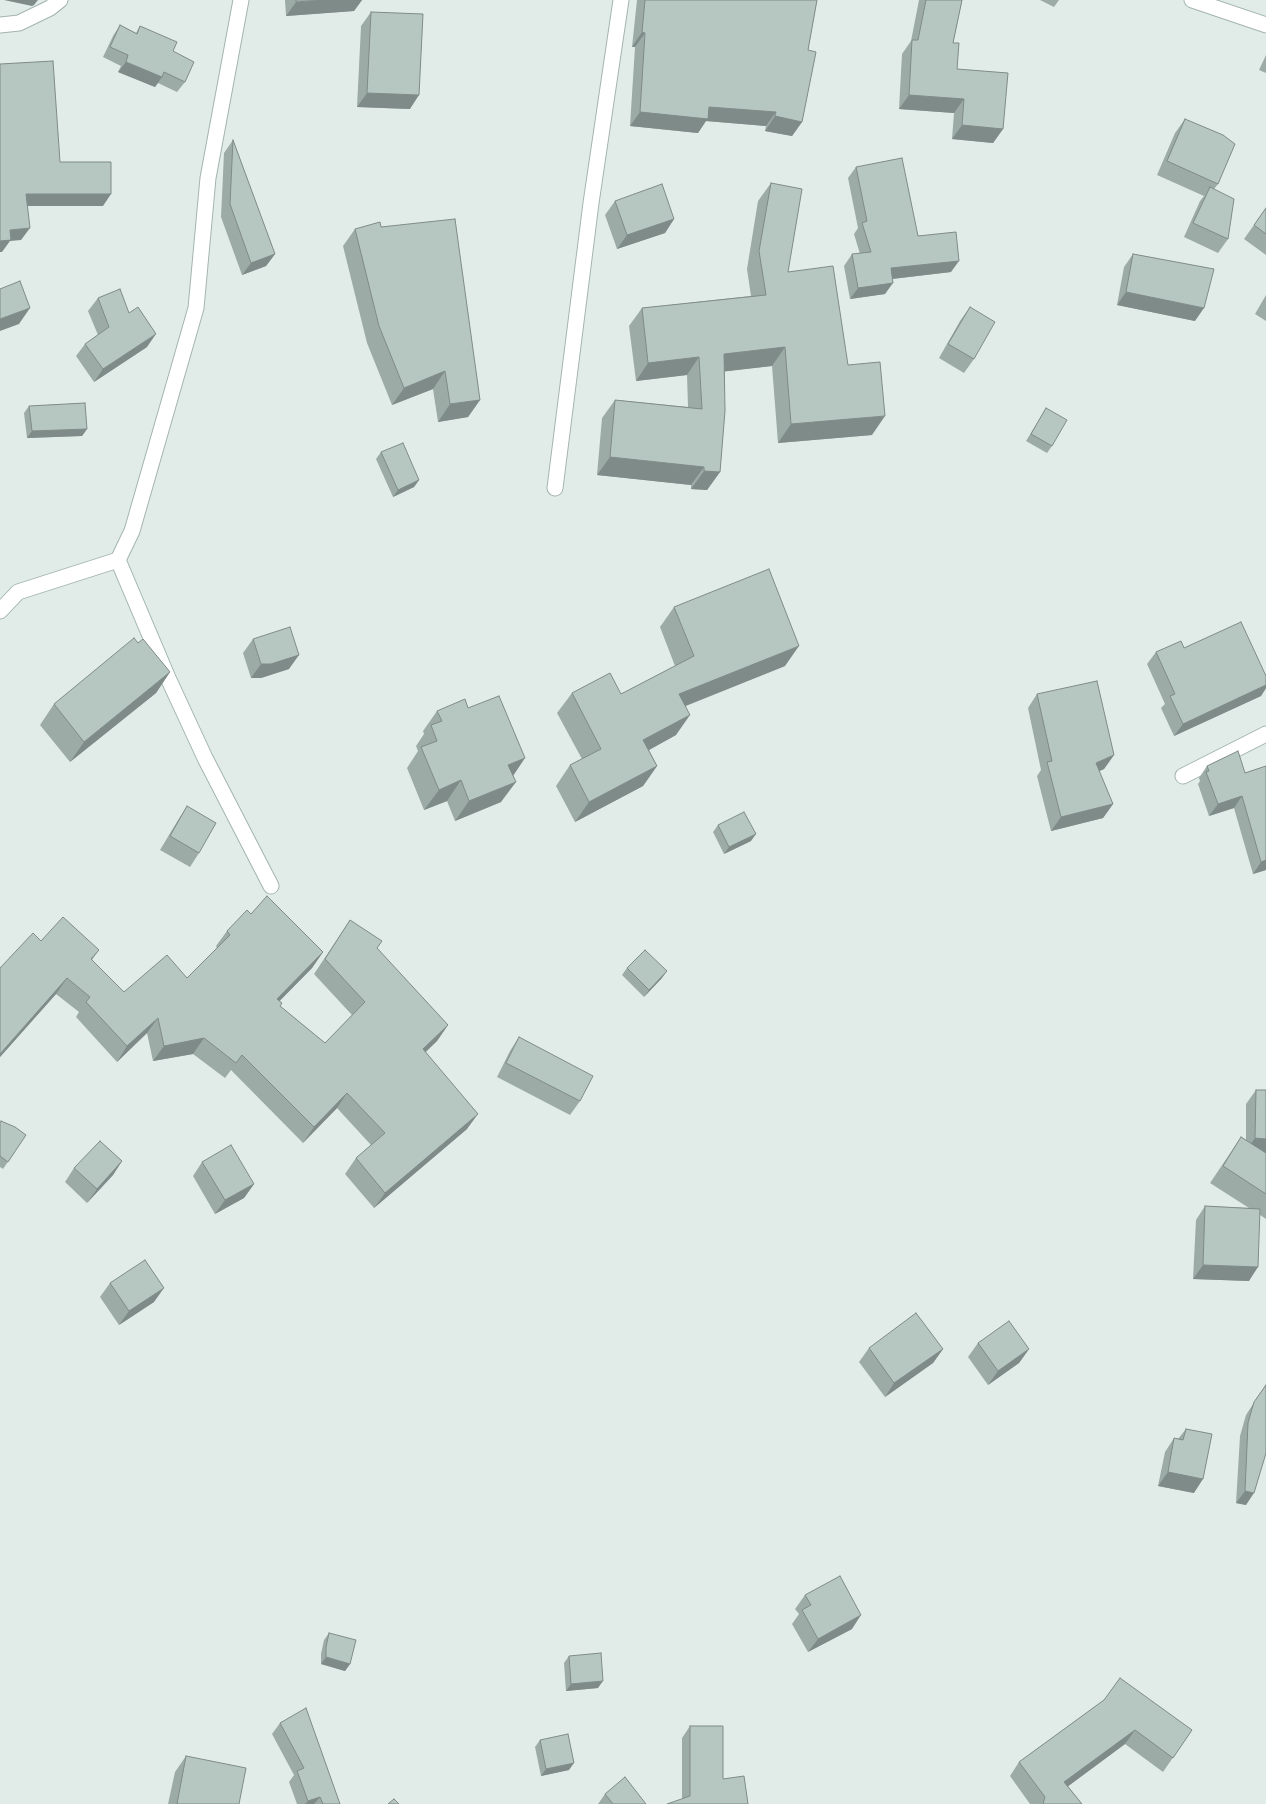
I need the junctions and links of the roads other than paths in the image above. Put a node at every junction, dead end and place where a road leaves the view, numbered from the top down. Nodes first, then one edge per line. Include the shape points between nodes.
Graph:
1 (60, 0) edge
2 (241, 0) edge
3 (620, 0) edge
4 (1192, 0) edge
5 (0, 25) edge
6 (1266, 25) edge
7 (555, 488) dead end
8 (118, 560) junction
9 (0, 611) edge
10 (1266, 734) edge
11 (1183, 776) dead end
12 (271, 886) dead end

1 - 5 street via 20,23
2 - 8 street via 208,178 196,308 132,531
3 - 7 street
4 - 6 street
8 - 9 street via 18,592
8 - 12 street via 197,740
10 - 11 street

